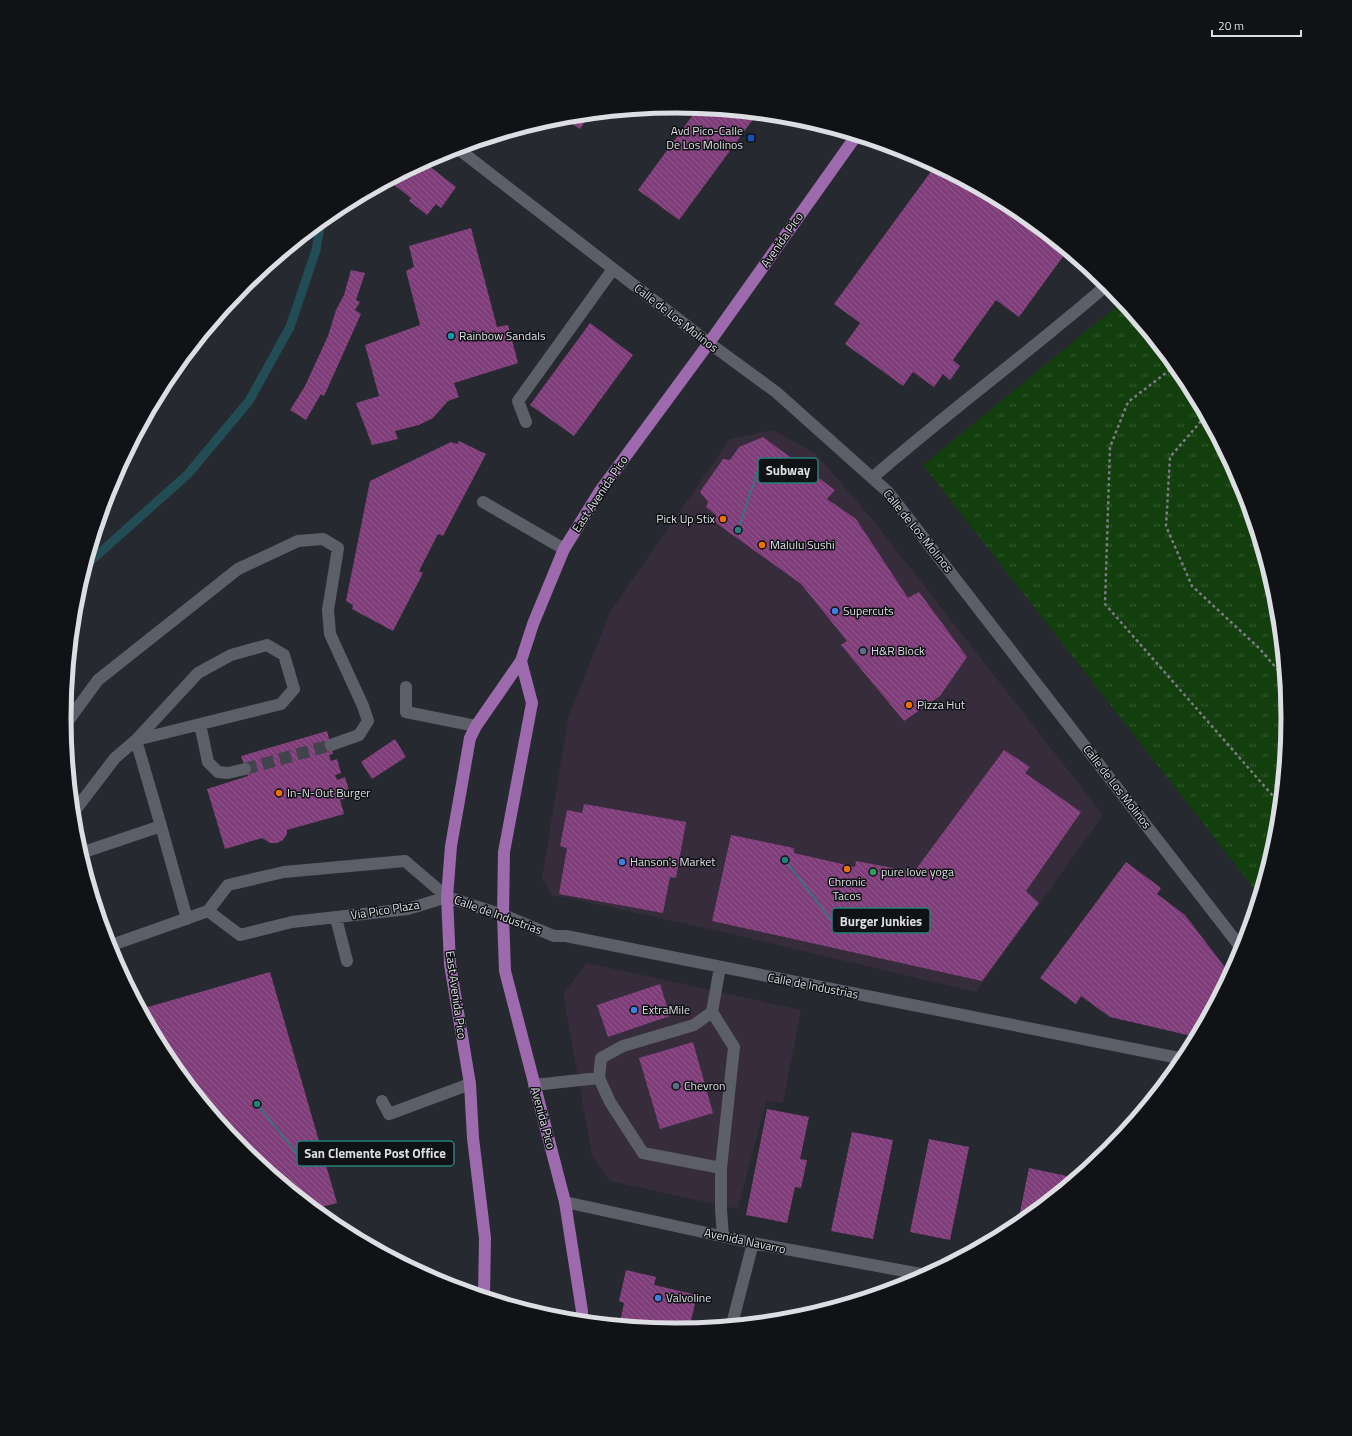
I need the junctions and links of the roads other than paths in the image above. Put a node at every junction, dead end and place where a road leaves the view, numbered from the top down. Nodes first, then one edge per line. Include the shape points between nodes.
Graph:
1 (853, 140) edge
2 (463, 152) edge
3 (613, 269) junction
4 (1103, 289) edge
5 (709, 343) junction
6 (526, 422) dead end
7 (872, 478) junction
8 (484, 502) dead end
9 (564, 549) junction
10 (521, 661) junction
11 (406, 687) dead end
12 (71, 716) edge
13 (200, 724) junction
14 (476, 726) junction
15 (136, 740) junction
16 (331, 745) tunnel mouth
17 (245, 769) tunnel mouth
18 (78, 807) edge
19 (161, 826) junction
20 (86, 851) edge
21 (447, 897) junction
22 (208, 912) junction
23 (503, 915) junction
24 (336, 918) junction
25 (187, 919) junction
26 (1238, 943) edge
27 (115, 944) edge
28 (347, 962) dead end
29 (720, 967) junction
30 (712, 1012) junction
31 (1176, 1058) edge
32 (599, 1078) junction
33 (470, 1084) junction
34 (534, 1085) junction
35 (382, 1101) dead end
36 (721, 1168) junction
37 (565, 1202) junction
38 (723, 1236) junction
39 (753, 1243) junction
40 (916, 1273) edge
41 (484, 1292) edge
42 (582, 1315) edge
43 (733, 1320) edge

1 - 5 main road, Avenida Pico
2 - 3 street, Calle de Los Molinos
3 - 5 street, Calle de Los Molinos
3 - 6 street via 518,401
4 - 7 street via 921,435
5 - 7 street, Calle de Los Molinos via 776,392
5 - 9 main road, East Avenida Pico via 600,491
7 - 26 street, Calle de Los Molinos via 888,492
8 - 9 street
9 - 10 main road, East Avenida Pico via 533,624
10 - 14 main road, East Avenida Pico
10 - 23 main road via 532,704 504,852
11 - 14 street via 406,712
12 - 16 street via 98,680 238,569 298,541 323,539 338,548 328,610 330,634 368,720 360,735
13 - 15 street
13 - 15 street via 281,704 294,688 284,655 266,645 231,656 198,673
13 - 17 street via 208,762 218,772 228,773
14 - 21 main road, East Avenida Pico via 470,738 451,846
15 - 18 street via 115,758
15 - 19 street
19 - 20 street
19 - 25 street
21 - 22 street via 405,861 284,872 228,885
21 - 23 street, Calle de Industrias
21 - 24 street, Via Pico Plaza via 408,909
21 - 33 main road, East Avenida Pico via 450,964
22 - 24 street, Via Pico Plaza via 240,935 292,922
22 - 25 street
23 - 29 street, Calle de Industrias via 554,936 566,936
23 - 34 main road, Avenida Pico via 505,971
24 - 28 street
25 - 27 street
29 - 30 street
29 - 31 street, Calle de Industrias
30 - 32 street via 694,1025 623,1046 601,1058
30 - 36 street via 734,1047
32 - 34 street
32 - 36 street via 610,1102 643,1153
33 - 35 street via 389,1114
33 - 41 main road, East Avenida Pico via 473,1138 485,1238
34 - 37 main road, Avenida Pico
36 - 38 street
37 - 38 street, Avenida Navarro
37 - 42 main road, Avenida Pico
38 - 39 street, Avenida Navarro
39 - 40 street, Avenida Navarro
39 - 43 street

